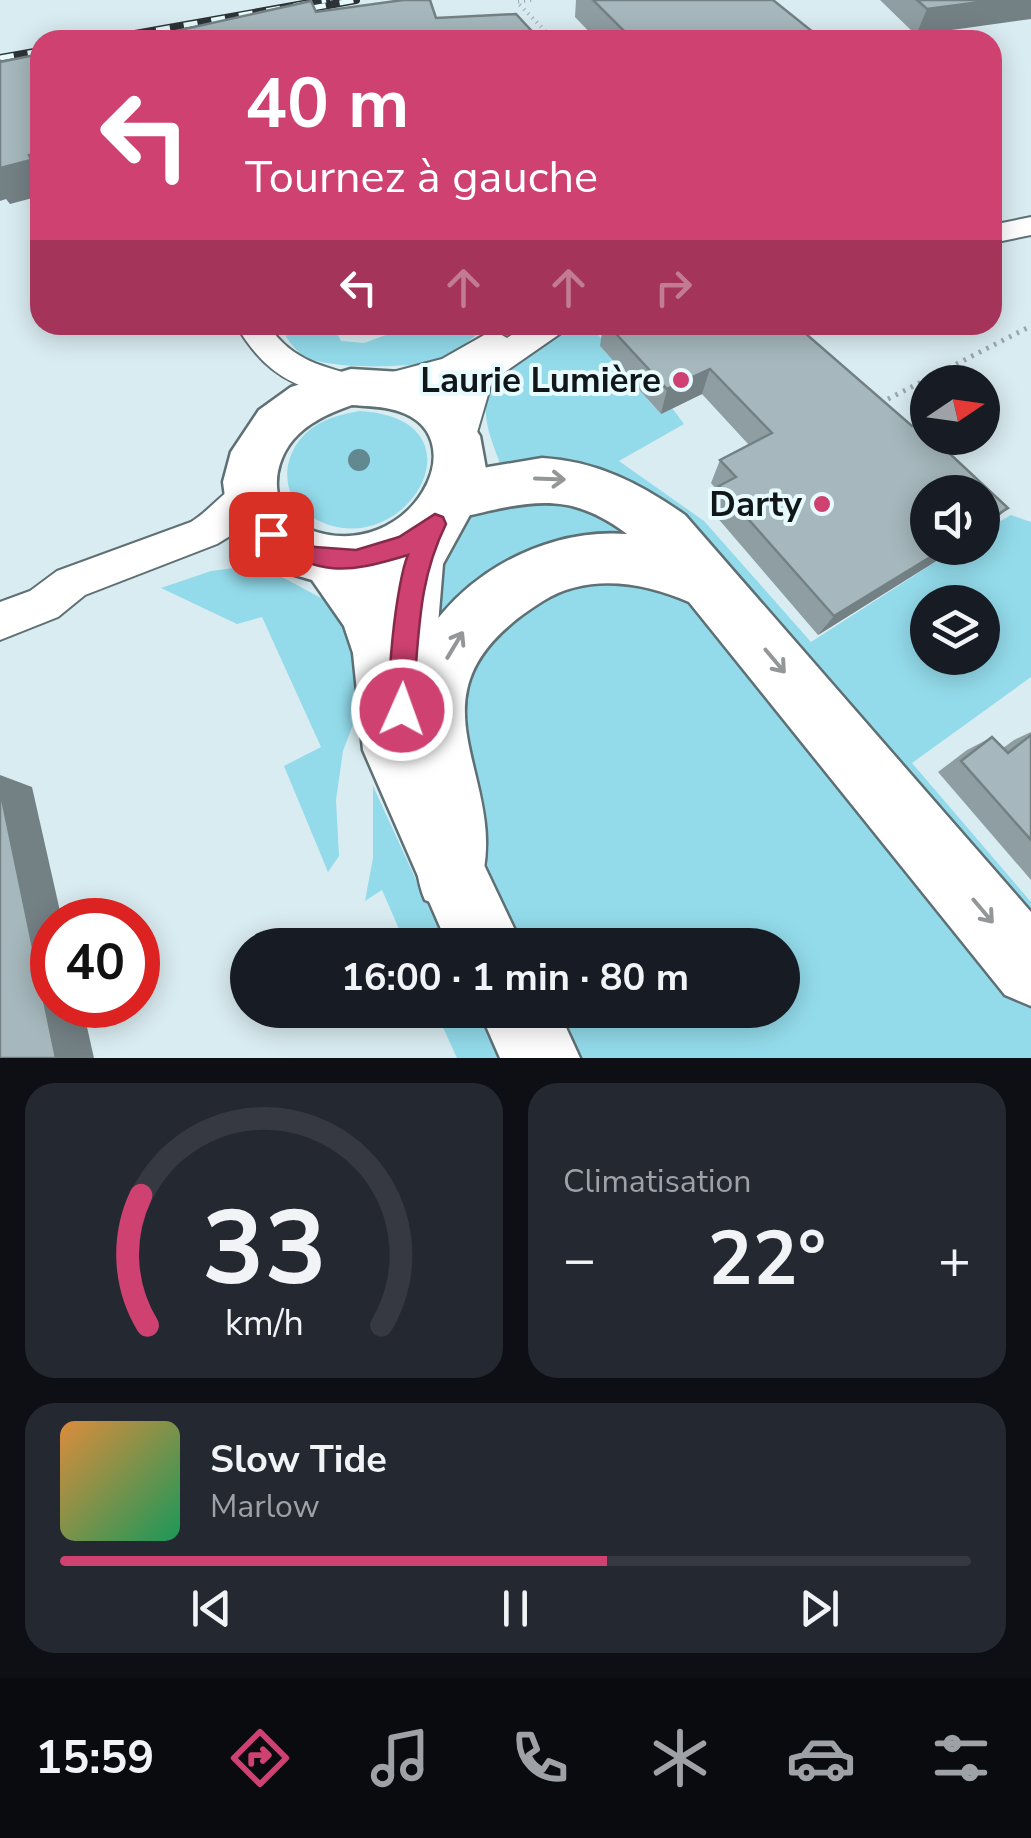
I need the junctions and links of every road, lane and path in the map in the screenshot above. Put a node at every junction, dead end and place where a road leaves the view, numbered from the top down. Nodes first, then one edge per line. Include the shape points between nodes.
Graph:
1 (530, 0) edge
2 (544, 30) edge
3 (1031, 226) edge
4 (1002, 232) edge
5 (1002, 247) edge
6 (1031, 248) edge
7 (1031, 326) edge
8 (255, 335) edge
9 (257, 335) edge
10 (505, 335) edge
11 (535, 335) edge
12 (366, 387) junction
13 (888, 399) edge
14 (263, 438) junction
15 (459, 443) junction
16 (249, 494) junction
17 (445, 511) junction
18 (305, 551) junction
19 (713, 586) junction
20 (44, 604) junction
21 (0, 620) edge
22 (412, 792) junction
23 (450, 875) junction
24 (476, 928) edge
25 (1031, 969) edge
26 (526, 1028) edge
27 (541, 1058) edge

1 - 2 path via 517,2
3 - 4 street
5 - 6 street
7 - 13 path
8 - 14 street via 274,390
9 - 12 street via 270,355 296,374
10 - 12 street via 452,369
11 - 15 street via 472,383
12 - 14 main road via 300,404
12 - 15 main road via 410,394 434,408
14 - 16 main road via 250,465
15 - 17 main road via 462,470
16 - 18 main road via 256,516
16 - 20 street via 204,534 71,584
17 - 18 main road via 405,546 381,555
17 -> 19 main road via 534,478 574,480 666,532
17 - 22 main road via 415,564 403,666
18 - 20 street via 230,542 75,602
18 - 22 main road via 369,613 395,750
23 -> 19 main road via 448,799 430,719 444,666 478,615 539,576 590,560 641,560
19 -> 25 main road
20 - 21 street
22 - 23 main road
23 - 24 main road
26 - 27 main road

